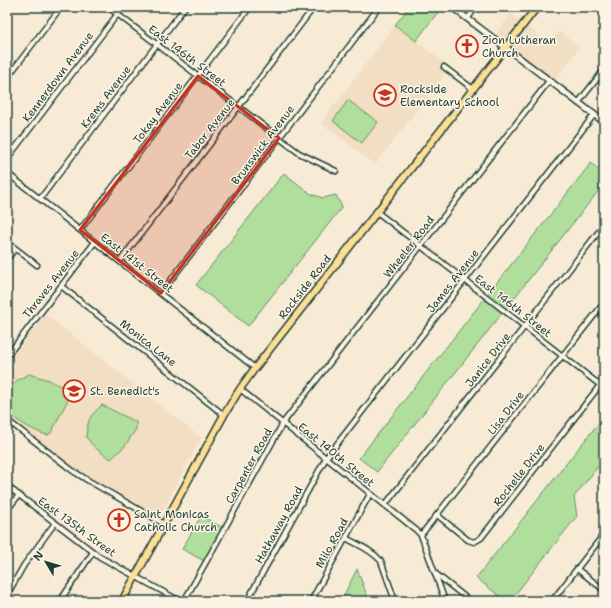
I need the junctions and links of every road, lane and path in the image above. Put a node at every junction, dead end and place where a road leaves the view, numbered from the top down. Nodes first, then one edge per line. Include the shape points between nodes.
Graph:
1 (61, 7) edge
2 (108, 7) edge
3 (123, 7) edge
4 (185, 7) edge
5 (250, 7) edge
6 (314, 7) edge
7 (379, 7) edge
8 (452, 7) edge
9 (476, 7) edge
10 (537, 7) edge
11 (117, 14) junction
12 (468, 18) junction
13 (157, 44) junction
14 (505, 48) junction
15 (444, 67) dead end
16 (604, 70) edge
17 (198, 76) junction
18 (7, 78) edge
19 (549, 81) junction
20 (473, 89) junction
21 (578, 103) junction
22 (239, 107) junction
23 (594, 115) junction
24 (604, 122) edge
25 (279, 138) junction
26 (7, 159) edge
27 (336, 171) dead end
28 (7, 172) edge
29 (40, 198) junction
30 (378, 212) junction
31 (604, 225) edge
32 (80, 230) junction
33 (7, 242) edge
34 (95, 242) junction
35 (421, 246) junction
36 (15, 249) junction
37 (7, 259) edge
38 (120, 262) junction
39 (37, 265) dead end
40 (465, 279) junction
41 (61, 286) junction
42 (161, 293) junction
43 (604, 302) edge
44 (525, 326) junction
45 (7, 356) edge
46 (563, 356) junction
47 (255, 368) junction
48 (604, 380) edge
49 (600, 385) junction
50 (240, 389) junction
51 (224, 415) junction
52 (7, 420) edge
53 (282, 424) junction
54 (326, 458) junction
55 (7, 486) edge
56 (370, 494) junction
57 (19, 495) junction
58 (385, 505) junction
59 (7, 510) edge
60 (437, 515) junction
61 (55, 523) junction
62 (164, 524) junction
63 (604, 534) edge
64 (421, 535) junction
65 (346, 538) junction
66 (93, 552) junction
67 (577, 569) junction
68 (435, 574) junction
69 (136, 576) junction
70 (604, 590) edge
71 (7, 596) edge
72 (60, 601) edge
73 (122, 601) edge
74 (180, 601) edge
75 (184, 601) edge
76 (247, 601) edge
77 (311, 601) edge
78 (395, 601) edge
79 (445, 601) edge
80 (470, 601) edge
81 (552, 601) edge

1 - 18 street
2 - 11 street, East 146th Street
3 - 11 street, Kennerdown Avenue
4 - 13 street, Krems Avenue
5 - 17 street, Tokay Avenue
6 - 22 street, Tabor Avenue
7 - 25 street, Brunswick Avenue
8 - 12 street
9 - 12 street
10 - 14 main road, Rockside Road
11 - 13 street, East 146th Street
11 - 26 street, Kennerdown Avenue
12 - 14 street
13 - 17 street, East 146th Street
13 - 29 street, Krems Avenue
14 - 19 street
14 - 20 main road, Rockside Road
15 - 20 street
16 - 21 street
17 - 22 street, East 146th Street
17 - 32 street, Tokay Avenue
19 - 21 street
19 - 35 street, Wheeler Road
20 - 30 main road, Rockside Road
21 - 23 street
22 - 25 street, East 146th Street
22 - 38 street, Tabor Avenue
23 - 24 street
23 - 40 street, James Avenue
25 - 27 street, East 146th Street via 299,153
25 - 42 street, Brunswick Avenue
28 - 29 street, East 141st Street
29 - 32 street, East 141st Street
30 - 35 street, East 146th Street
30 - 47 main road, Rockside Road
31 - 44 street, Janice Drive
32 - 34 street, East 141st Street
33 - 36 street
34 - 38 street, East 141st Street
34 - 41 street, Thraves Avenue
35 - 40 street, East 146th Street
35 - 53 street, Wheeler Road
36 - 37 street
36 - 39 street
38 - 42 street, East 141st Street
40 - 44 street, East 146th Street
40 - 54 street, James Avenue
41 - 45 street, Thraves Avenue
41 - 51 street, Monica Lane
42 - 47 street, East 141st Street
43 - 46 street, Lisa Drive
44 - 46 street, East 146th Street
44 - 58 street, Janice Drive
46 - 49 street, East 146th Street
46 - 60 street, Lisa Drive
47 - 50 main road, Rockside Road
48 - 49 street, Rochelle Drive
49 - 60 street, Rochelle Drive via 480,538 474,542 468,540
50 - 51 main road, Rockside Road
50 - 53 street, East 140th Street
51 - 62 main road, Rockside Road
52 - 62 street via 89,481
53 - 54 street, East 140th Street
53 - 75 street, Carpenter Road
54 - 56 street, East 140th Street
54 - 76 street, Hathaway Road
55 - 57 street, East 135th Street
56 - 58 street, East 140th Street
56 - 65 street, Milo Road
57 - 59 street
57 - 61 street, East 135th Street
58 - 64 street, East 140th Street
60 - 64 street, Lisa Drive
61 - 66 street, East 135th Street
61 - 71 street via 24,565
62 - 69 main road, Rockside Road
63 - 67 street
64 - 68 street
65 - 77 street, Milo Road
65 - 78 street via 377,556
66 - 69 street, East 135th Street
66 - 72 street
67 - 70 street
67 - 81 street
68 - 79 street
68 - 80 street
69 - 73 main road, Rockside Road
69 - 74 street, East 135th Street

